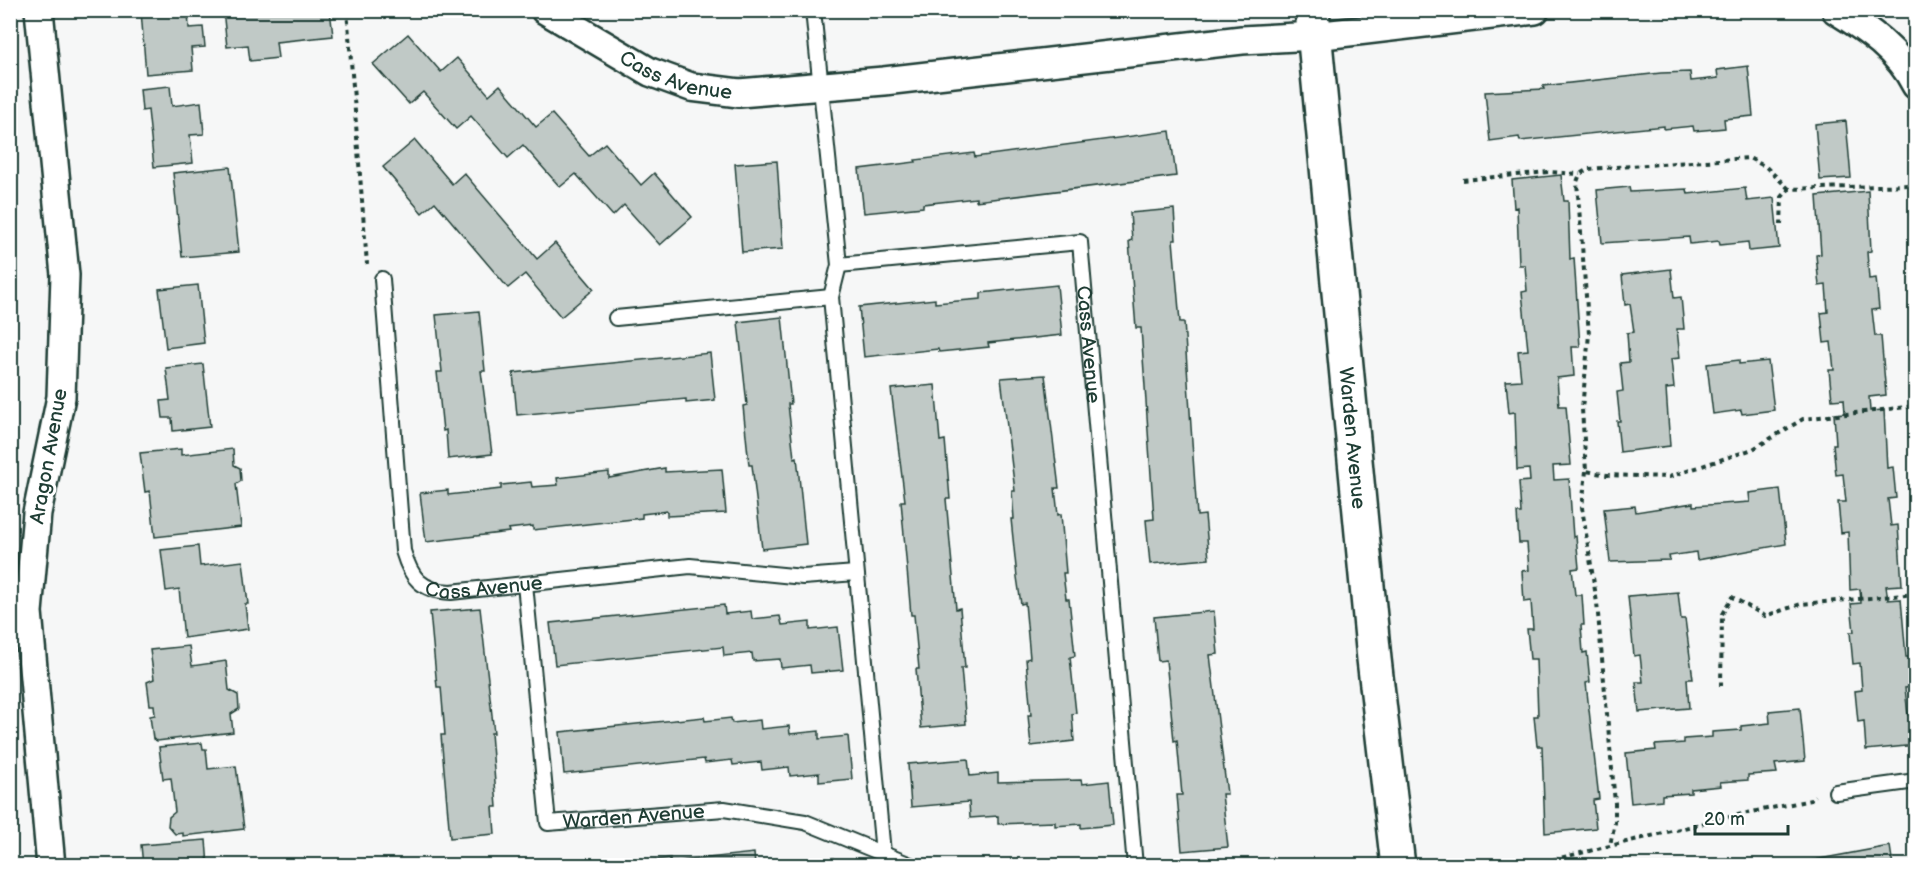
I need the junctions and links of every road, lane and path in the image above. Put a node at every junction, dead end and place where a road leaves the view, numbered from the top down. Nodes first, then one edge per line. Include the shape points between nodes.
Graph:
1 (39, 10) edge
2 (346, 10) edge
3 (545, 10) edge
4 (813, 10) edge
5 (1535, 10) edge
6 (1836, 10) edge
7 (1313, 23) edge
8 (1916, 85) edge
9 (822, 87) junction
10 (1580, 174) junction
11 (1463, 180) dead end
12 (1910, 185) dead end
13 (1789, 189) junction
14 (1781, 225) dead end
15 (839, 265) junction
16 (382, 279) joint
17 (831, 297) junction
18 (616, 318) dead end
19 (1916, 406) edge
20 (1586, 471) junction
21 (856, 573) junction
22 (525, 584) junction
23 (1916, 594) edge
24 (1721, 686) dead end
25 (1916, 781) edge
26 (1818, 792) dead end
27 (1836, 792) dead end
28 (1609, 846) junction
29 (884, 852) junction
30 (51, 866) edge
31 (913, 866) edge
32 (1135, 866) edge
33 (1398, 866) edge
34 (1527, 866) edge

1 - 30 street, Aragon Avenue via 65,275 61,397 37,513 28,612
2 - 16 path via 366,263
3 - 9 street, Cass Avenue via 650,72 691,87 739,93
4 - 9 lane
5 - 7 street, Cass Avenue
6 - 8 street via 1874,33
7 - 9 street, Cass Avenue via 1242,40
7 - 33 main road, Warden Avenue via 1373,648
9 - 15 lane
10 - 11 path via 1548,172
10 - 13 path via 1588,169 1749,158 1766,167
10 - 20 path via 1577,182 1589,334 1582,410
12 - 13 path
13 - 14 path via 1782,197
15 - 17 lane
15 - 32 lane, Cass Avenue via 1080,242
16 - 22 lane, Cass Avenue via 403,551 409,573 443,592
17 - 18 lane
17 - 21 lane
19 - 20 path via 1803,419 1753,449 1669,477
20 - 28 path via 1582,508 1597,603 1615,803
21 - 22 lane, Cass Avenue via 803,577 690,566
21 - 29 lane
22 - 29 lane, Warden Avenue via 548,823 724,809 805,822
23 - 24 path via 1801,604 1765,616 1732,597 1722,614
25 - 27 lane
26 - 28 path via 1811,800
28 - 34 path
29 - 31 lane, Warden Avenue

